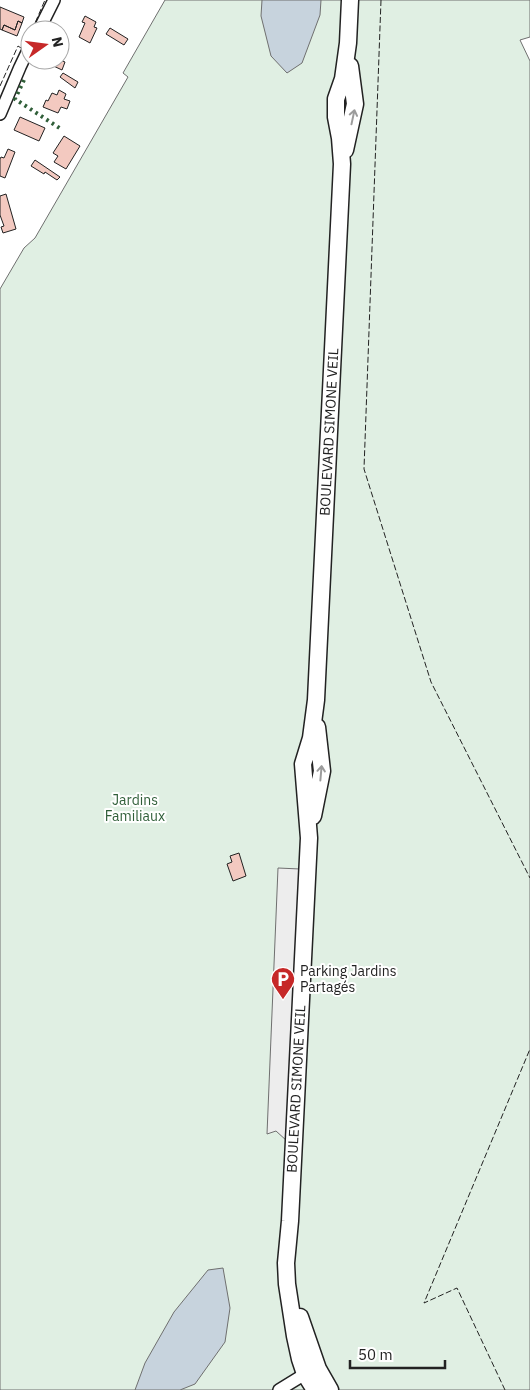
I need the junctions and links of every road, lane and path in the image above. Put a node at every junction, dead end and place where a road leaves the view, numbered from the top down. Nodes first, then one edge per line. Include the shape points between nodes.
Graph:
1 (54, 0) edge
2 (350, 0) edge
3 (43, 20) edge
4 (20, 66) edge
5 (0, 114) edge
6 (290, 1221) junction
7 (305, 1374) junction
8 (279, 1390) edge
9 (314, 1390) edge
10 (330, 1390) edge

1 - 3 street
2 - 6 main road, BOULEVARD SIMONE VEIL via 348,43 355,104 342,164 316,700 322,771 309,838
4 - 5 street
6 - 7 main road, BOULEVARD SIMONE VEIL via 287,1284 294,1336
6 - 10 main road, BOULEVARD SIMONE VEIL via 291,1271 297,1309 318,1369
7 - 8 street
7 - 9 main road, BOULEVARD SIMONE VEIL

